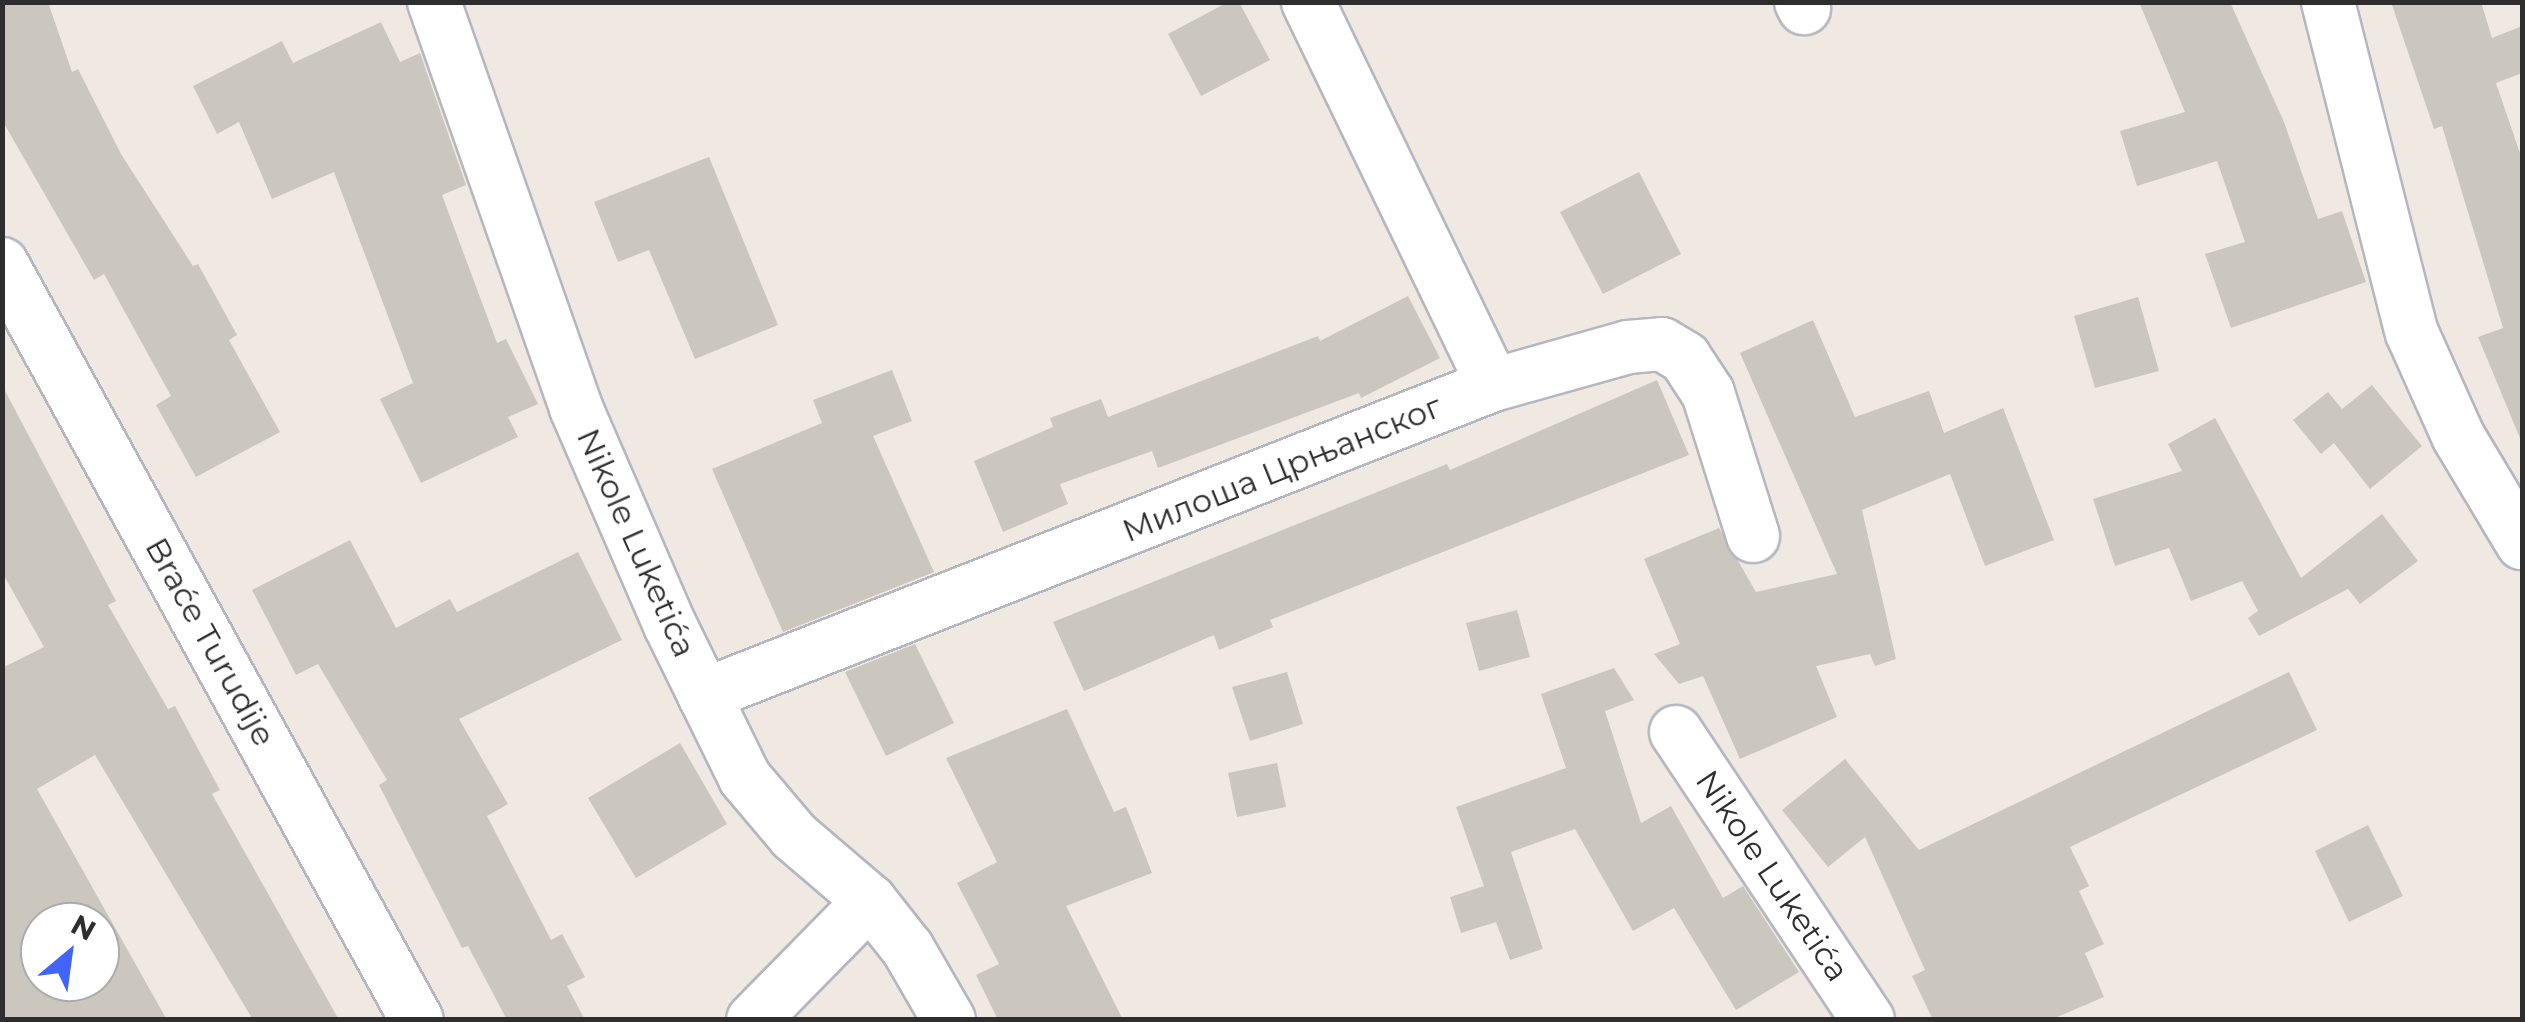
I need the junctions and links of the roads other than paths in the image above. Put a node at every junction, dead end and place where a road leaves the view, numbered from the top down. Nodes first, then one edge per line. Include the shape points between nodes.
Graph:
1 (434, 2) edge
2 (1308, 2) edge
3 (2328, 2) edge
4 (2, 264) edge
5 (1492, 385) junction
6 (1753, 536) dead end
7 (2522, 543) edge
8 (704, 695) junction
9 (1676, 732) dead end
10 (870, 901) junction
11 (418, 1020) edge
12 (752, 1020) edge
13 (949, 1020) edge
14 (1868, 1020) edge

1 - 8 street, Nikole Luketića via 576,408
2 - 5 street
3 - 7 street via 2412,333 2458,436
4 - 11 street, Braće Turudije
5 - 6 street, Милоша Црњанског via 1628,347 1662,344 1708,393
5 - 8 street, Милоша Црњанског
8 - 10 street, Nikole Luketića via 745,778 794,836
9 - 14 street, Nikole Luketića
10 - 12 street
10 - 13 street, Nikole Luketića via 908,949

